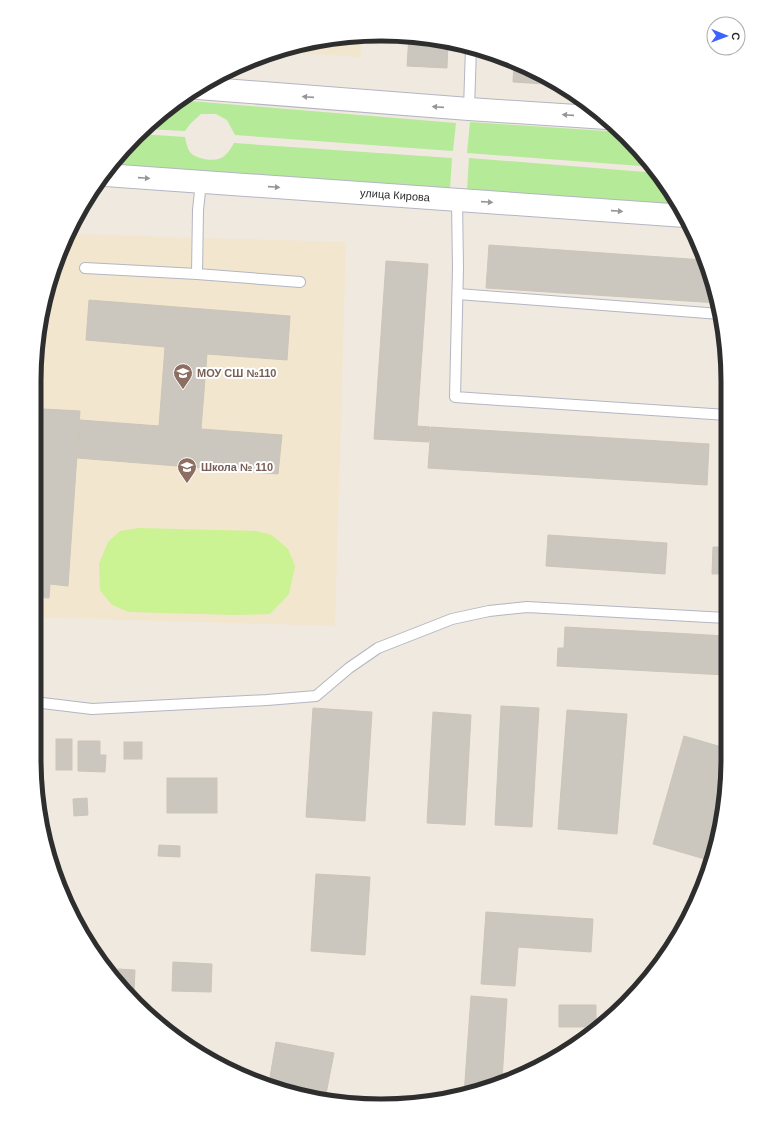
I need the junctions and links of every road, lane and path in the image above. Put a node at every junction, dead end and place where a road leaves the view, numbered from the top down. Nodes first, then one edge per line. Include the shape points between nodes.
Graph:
1 (471, 53) edge
2 (208, 89) edge
3 (468, 109) junction
4 (596, 117) edge
5 (110, 175) edge
6 (201, 182) junction
7 (457, 200) junction
8 (677, 215) edge
9 (85, 268) dead end
10 (197, 274) junction
11 (300, 282) dead end
12 (458, 294) junction
13 (714, 314) edge
14 (721, 415) edge
15 (721, 618) edge
16 (41, 703) edge

1 - 3 lane
3 -> 2 main road
4 -> 3 main road
5 -> 6 main road, улица Кирова
6 -> 7 main road, улица Кирова
6 - 10 lane
7 -> 8 main road, улица Кирова
7 - 12 lane
9 - 10 lane
10 - 11 lane
12 - 13 lane
12 - 14 lane via 455,397
15 - 16 lane via 527,607 489,611 452,619 378,648 316,696 92,708

